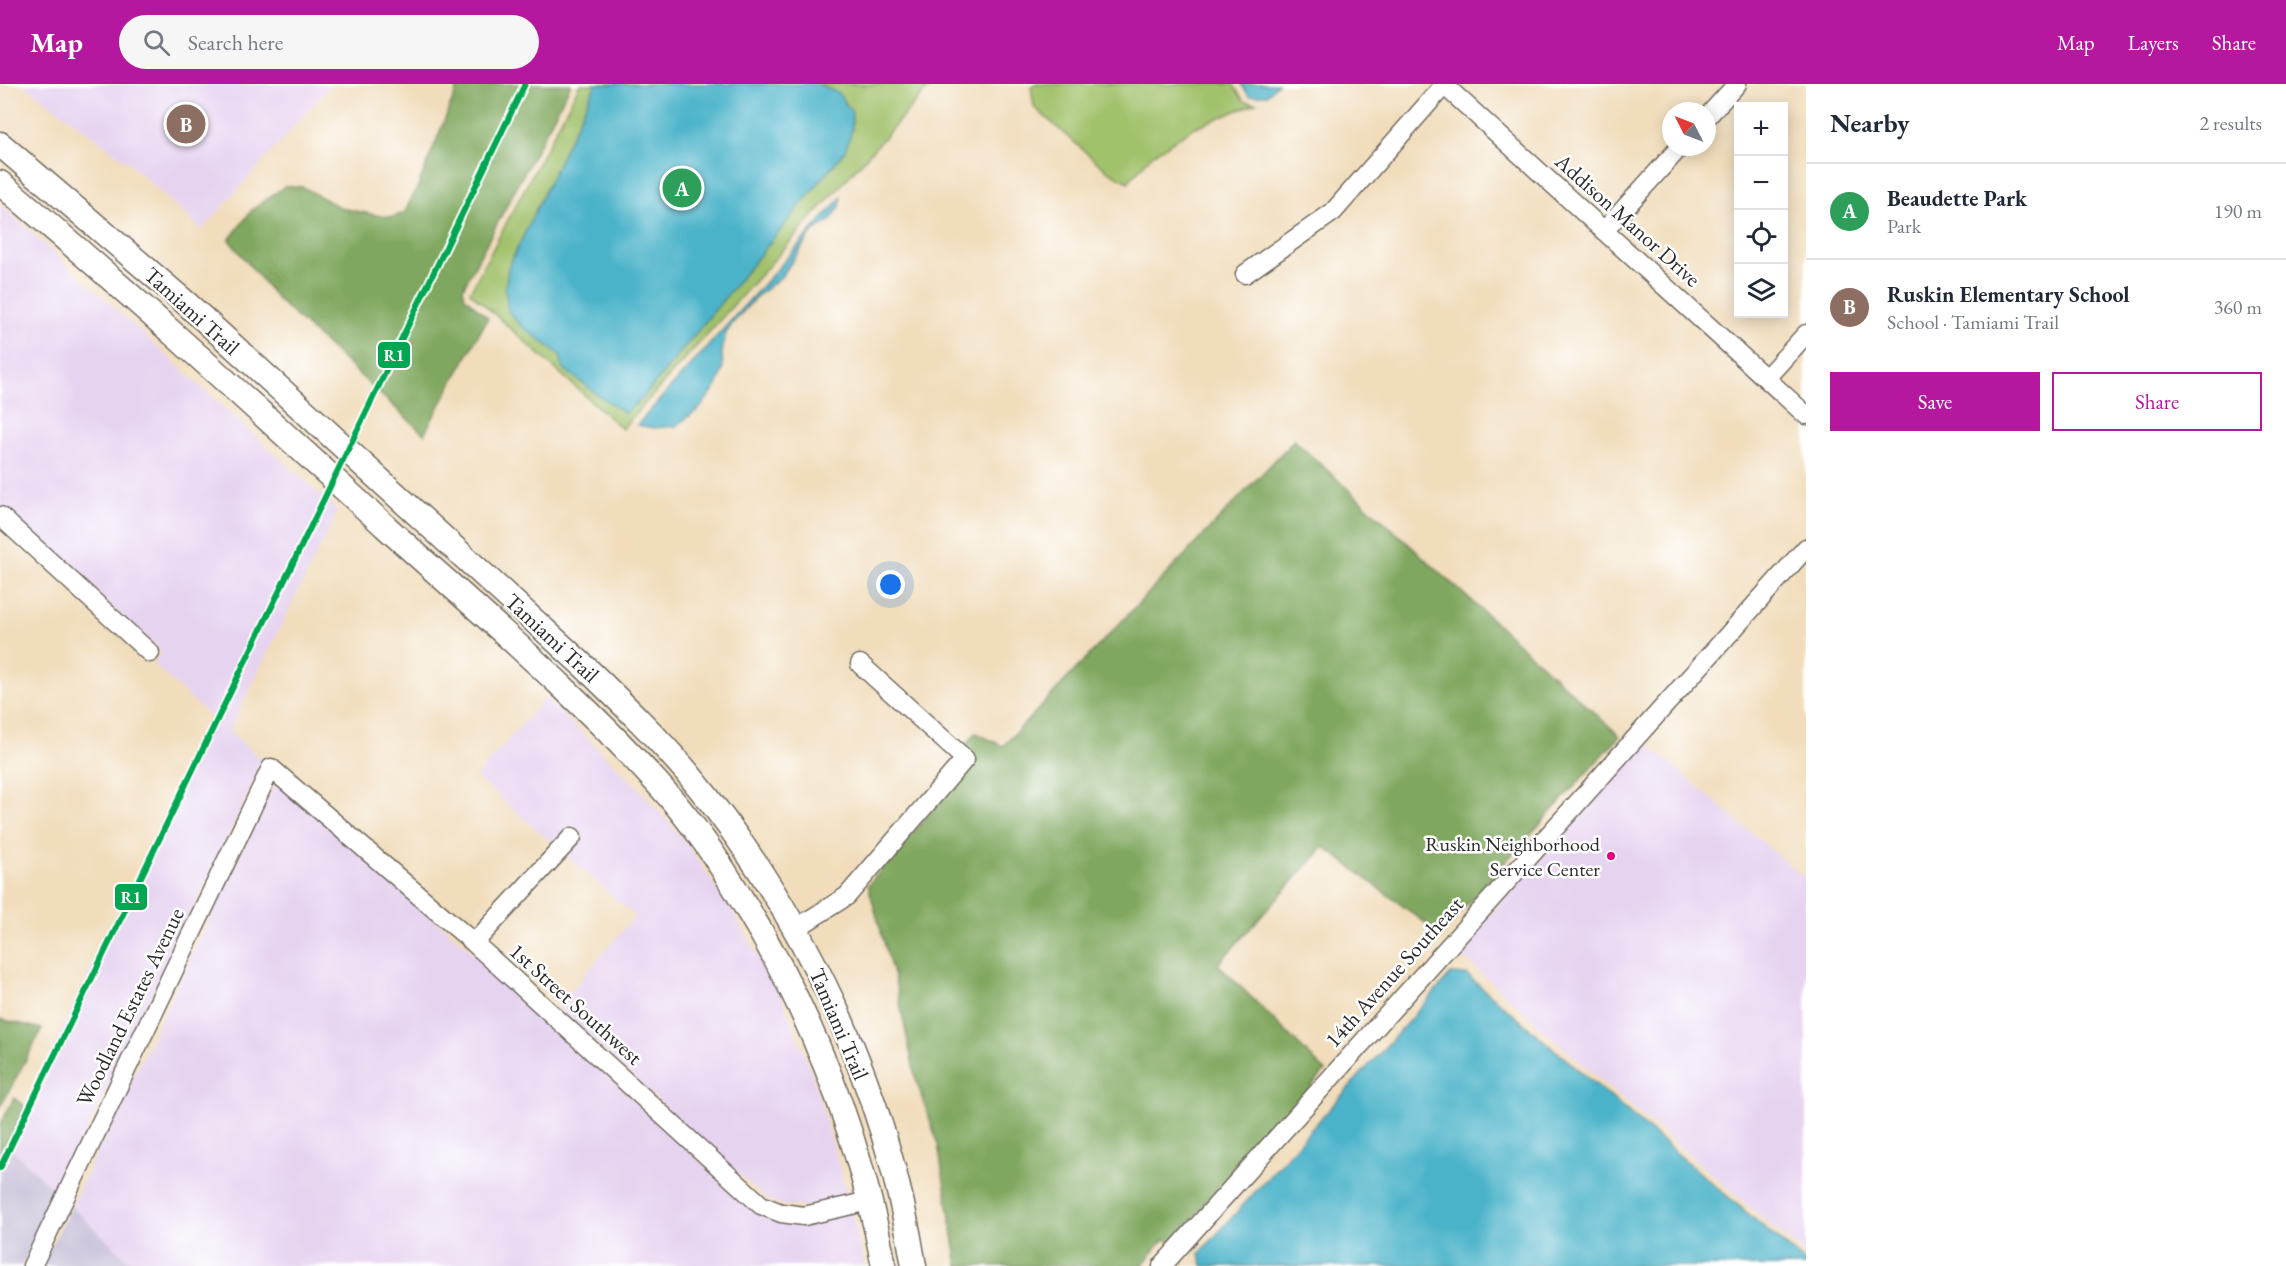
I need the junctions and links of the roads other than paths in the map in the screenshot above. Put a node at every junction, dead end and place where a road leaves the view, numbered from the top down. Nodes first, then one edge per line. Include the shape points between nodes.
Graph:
1 (1737, 84) edge
2 (1444, 85) edge
3 (1716, 107) edge
4 (0, 144) edge
5 (1672, 156) edge
6 (0, 183) edge
7 (1604, 231) junction
8 (1245, 274) dead end
9 (1806, 334) edge
10 (1766, 378) junction
11 (1806, 415) edge
12 (0, 516) edge
13 (1806, 548) edge
14 (150, 653) dead end
15 (860, 664) dead end
16 (271, 768) joint
17 (572, 837) dead end
18 (795, 929) junction
19 (474, 943) junction
20 (869, 1201) junction
21 (32, 1266) edge
22 (884, 1266) edge
23 (914, 1266) edge
24 (1162, 1266) edge

1 - 3 street
2 - 7 street, Addison Manor Drive
2 - 8 street via 1333,212
4 - 18 main road, Tamiami Trail via 186,303 642,722 726,823
5 - 7 street
6 - 20 main road, Tamiami Trail via 290,439 591,715 669,797 702,840 770,945 798,1000 844,1111
7 - 10 street, Addison Manor Drive
9 - 10 street
10 - 11 street, Addison Manor Drive
12 - 14 street
13 - 24 street, 14th Avenue Southeast
15 - 18 street via 965,759 847,896
16 - 19 street, 1st Street Southwest
16 - 21 street, Woodland Estates Avenue
17 - 19 street
18 - 23 main road, Tamiami Trail via 830,996 876,1112
19 - 20 street, 1st Street Southwest via 761,1205 804,1216
20 - 22 main road, Tamiami Trail

